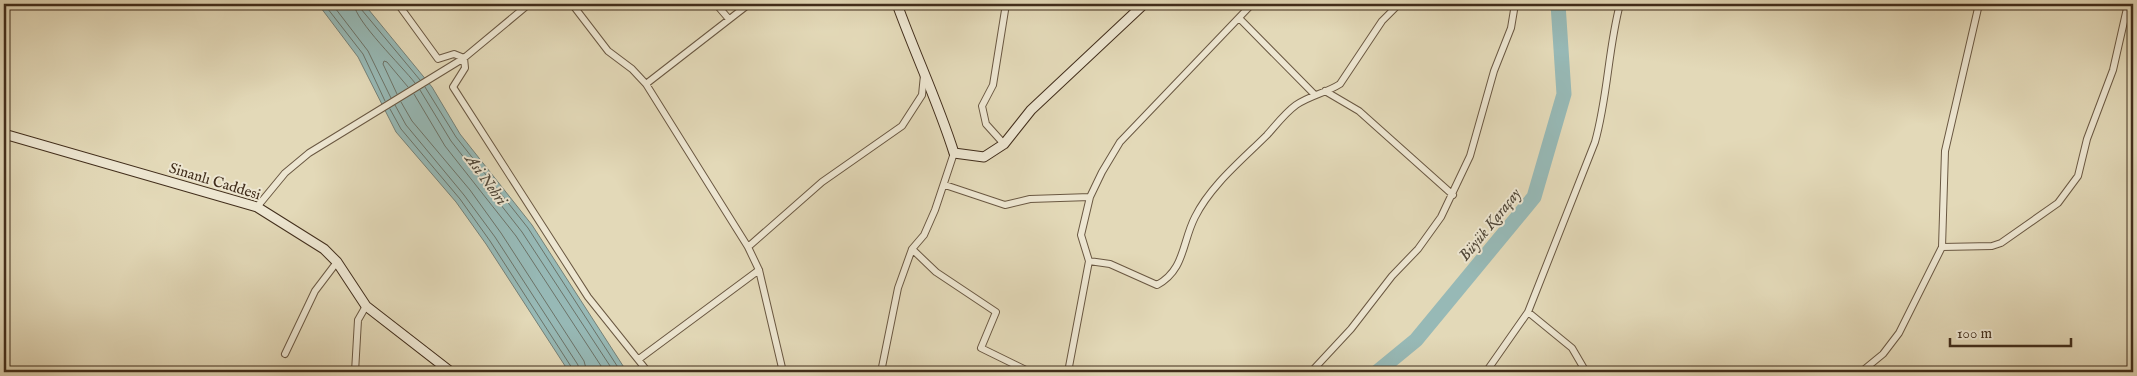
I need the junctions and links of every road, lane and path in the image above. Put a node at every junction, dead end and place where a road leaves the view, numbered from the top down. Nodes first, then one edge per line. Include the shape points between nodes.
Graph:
1 (398, 4) edge
2 (529, 4) edge
3 (572, 4) edge
4 (716, 4) edge
5 (749, 4) edge
6 (897, 4) edge
7 (1006, 4) edge
8 (1144, 4) edge
9 (1252, 4) edge
10 (1399, 4) edge
11 (1515, 4) edge
12 (1620, 4) edge
13 (1979, 4) edge
14 (2128, 4) edge
15 (728, 18) junction
16 (1240, 19) junction
17 (464, 58) junction
18 (924, 75) junction
19 (646, 84) junction
20 (1325, 91) junction
21 (1314, 94) junction
22 (4, 134) edge
23 (1004, 144) junction
24 (954, 153) junction
25 (945, 184) junction
26 (1453, 195) junction
27 (1090, 197) junction
28 (257, 207) junction
29 (748, 247) junction
30 (1942, 247) junction
31 (912, 249) junction
32 (1088, 261) junction
33 (337, 262) junction
34 (759, 270) junction
35 (366, 306) junction
36 (1528, 312) junction
37 (285, 354) dead end
38 (639, 359) junction
39 (355, 372) edge
40 (451, 372) edge
41 (648, 372) edge
42 (782, 372) edge
43 (881, 372) edge
44 (1030, 372) edge
45 (1068, 372) edge
46 (1311, 372) edge
47 (1486, 372) edge
48 (1586, 372) edge
49 (1861, 372) edge

1 - 17 street via 438,59 454,54
2 - 17 street
3 - 19 street via 608,51
4 - 15 street
5 - 15 street
6 - 18 street
7 - 23 street via 992,85 982,106 986,124
8 - 23 street via 1031,110
9 - 16 street
10 - 20 street via 1382,22 1340,84
11 - 26 street via 1511,28 1494,72 1482,121
12 - 36 street via 1595,142
13 - 30 street via 1945,151
14 - 30 street via 2113,70 2087,139 2078,176 2058,203 2001,243
15 - 19 street
16 - 21 street
16 - 27 street via 1120,142
17 - 28 street via 309,153 291,168
17 - 38 street via 464,68 453,87 588,297
18 - 24 street
18 - 29 street via 922,95 902,126 822,182
19 - 29 street
20 - 21 street
20 - 26 street via 1359,111
21 - 32 street via 1294,106 1214,188 1194,218 1185,250 1167,279 1156,284 1110,264
22 - 28 street, Sinanlı Caddesi
23 - 24 street via 984,157
24 - 25 street
25 - 27 street via 1005,205 1030,199
25 - 31 street via 924,235
26 - 46 street via 1424,242
27 - 32 street via 1081,235
28 - 33 street, Sinanlı Caddesi via 324,249
29 - 34 street
30 - 49 street via 1899,333 1883,354
31 - 43 street via 898,288
31 - 44 street via 936,272 996,312 981,348
32 - 45 street
33 - 35 street, Sinanlı Caddesi
33 - 37 street via 315,291
34 - 38 street
34 - 42 street
35 - 39 street via 358,320
35 - 40 street, Sinanlı Caddesi
36 - 47 street
36 - 48 street via 1572,348
38 - 41 street

